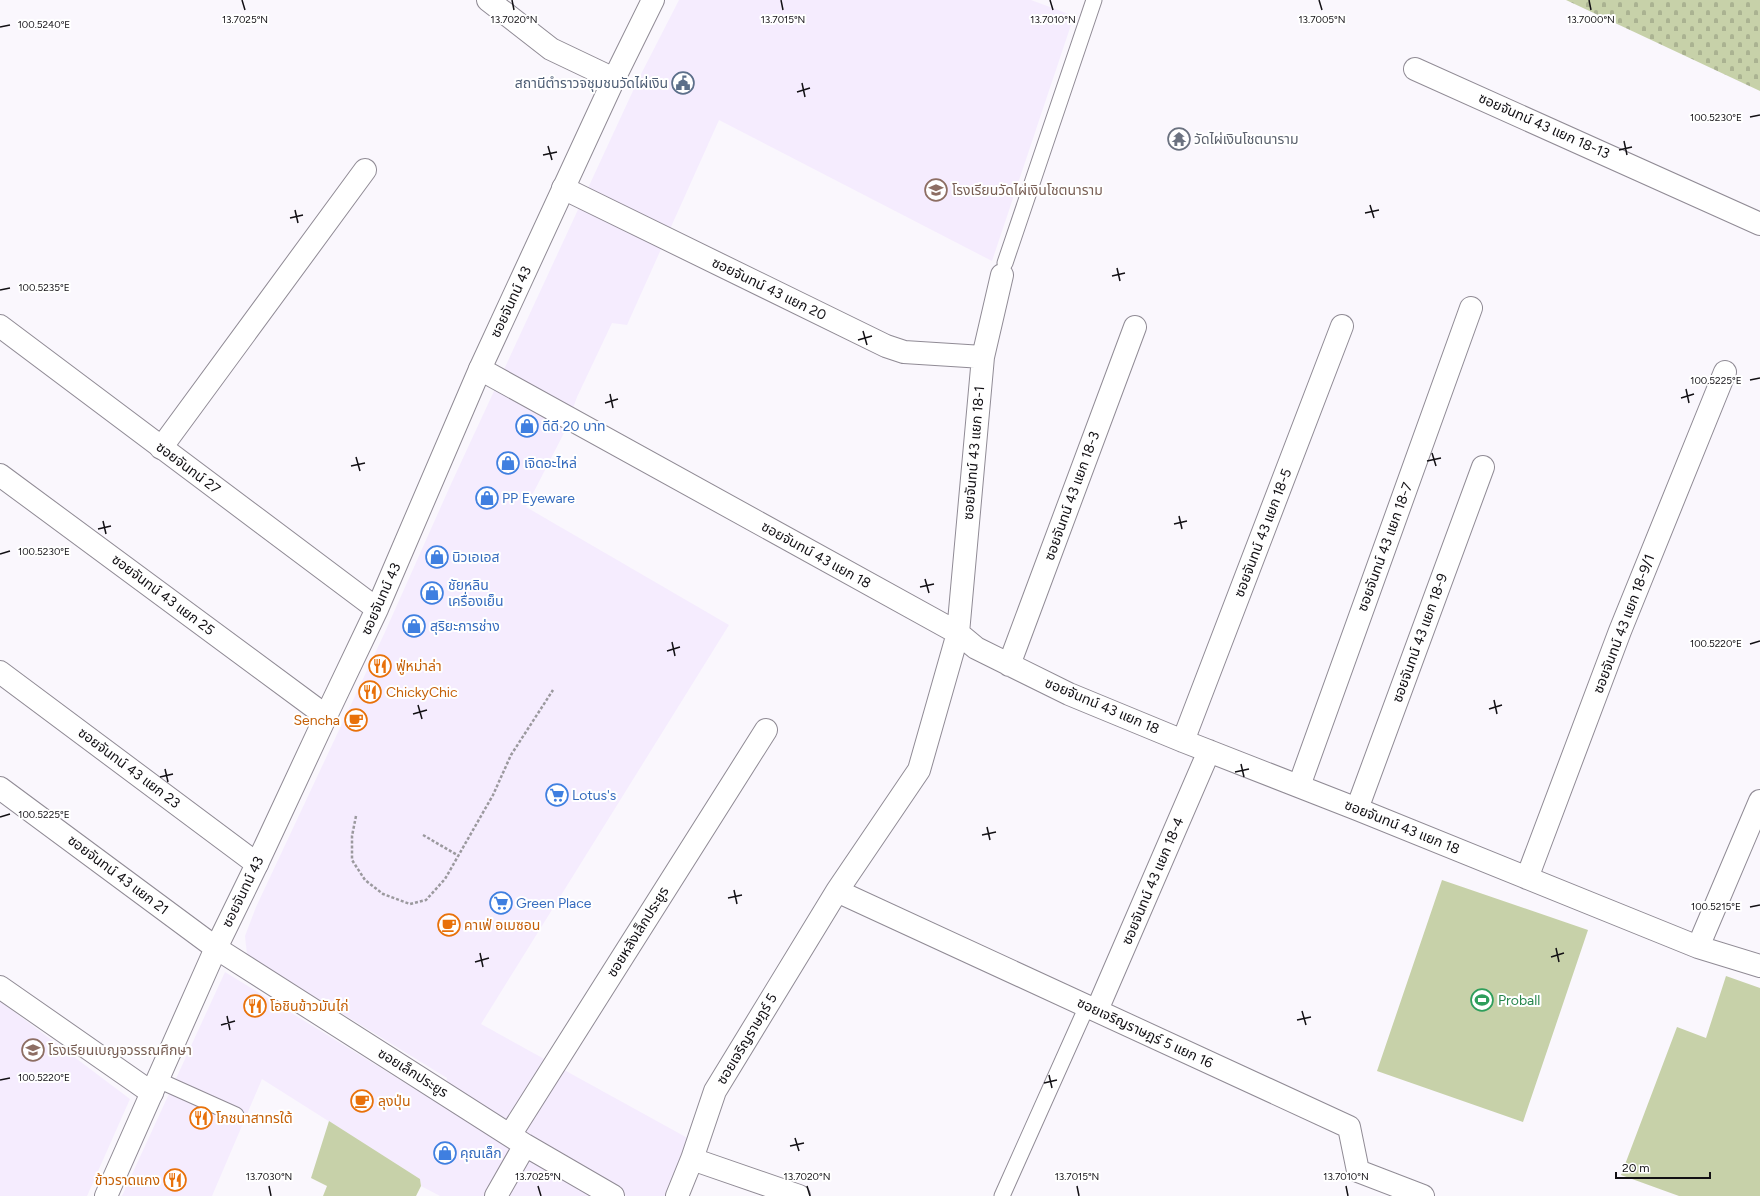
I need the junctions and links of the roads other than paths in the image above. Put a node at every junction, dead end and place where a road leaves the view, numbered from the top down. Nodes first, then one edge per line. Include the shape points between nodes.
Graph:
1 (488, 0) edge
2 (653, 0) edge
3 (1094, 0) edge
4 (1415, 69) dead end
5 (614, 79) junction
6 (365, 170) dead end
7 (563, 188) junction
8 (1760, 224) edge
9 (1004, 269) joint
10 (1470, 308) dead end
11 (0, 326) edge
12 (1342, 326) dead end
13 (1135, 327) dead end
14 (983, 357) junction
15 (480, 369) junction
16 (1725, 372) dead end
17 (161, 448) junction
18 (1483, 467) dead end
19 (0, 475) edge
20 (377, 609) junction
21 (958, 633) junction
22 (1009, 665) junction
23 (0, 672) edge
24 (326, 716) junction
25 (766, 730) dead end
26 (1183, 741) junction
27 (1209, 751) junction
28 (1299, 786) junction
29 (0, 788) edge
30 (1760, 801) edge
31 (1357, 808) junction
32 (257, 864) junction
33 (1527, 878) junction
34 (837, 891) junction
35 (1698, 947) junction
36 (216, 948) junction
37 (1760, 966) edge
38 (0, 987) edge
39 (1092, 1008) junction
40 (155, 1086) junction
41 (236, 1115) dead end
42 (517, 1140) junction
43 (692, 1159) junction
44 (106, 1196) edge
45 (496, 1196) edge
46 (613, 1196) edge
47 (676, 1196) edge
48 (800, 1196) edge
49 (1002, 1196) edge
50 (1423, 1196) edge

1 - 5 street via 551,49
2 - 5 street, ซอยจันทน์ 43
3 - 9 lane
4 - 8 street, ซอยจันทน์ 43 แยก 18-13
5 - 7 street, ซอยจันทน์ 43
6 - 17 street
7 - 14 street, ซอยจันทน์ 43 แยก 20 via 886,346 904,352
7 - 15 street, ซอยจันทน์ 43
9 - 14 street, ซอยจันทน์ 43 แยก 18-1
10 - 28 street, ซอยจันทน์ 43 แยก 18-7
11 - 17 street, ซอยจันทน์ 27
12 - 26 street, ซอยจันทน์ 43 แยก 18-5
13 - 22 street, ซอยจันทน์ 43 แยก 18-3
14 - 21 street, ซอยจันทน์ 43 แยก 18-1
15 - 20 street, ซอยจันทน์ 43
15 - 21 street, ซอยจันทน์ 43 แยก 18
16 - 33 street, ซอยจันทน์ 43 แยก 18-9/1 via 1620,631
17 - 20 street, ซอยจันทน์ 27
18 - 31 street, ซอยจันทน์ 43 แยก 18-9
19 - 24 street, ซอยจันทน์ 43 แยก 25
20 - 24 street, ซอยจันทน์ 43
21 - 22 street, ซอยจันทน์ 43 แยก 18 via 976,648
21 - 34 street, ซอยจันทน์ 43 แยก 18-1 via 919,770
22 - 26 street, ซอยจันทน์ 43 แยก 18 via 1069,694
23 - 32 street, ซอยจันทน์ 43 แยก 23
24 - 32 street, ซอยจันทน์ 43
25 - 42 street, ซอยหลังเล็กประยูร
26 - 27 street, ซอยจันทน์ 43 แยก 18
27 - 28 street, ซอยจันทน์ 43 แยก 18
27 - 39 street, ซอยจันทน์ 43 แยก 18-4
28 - 31 street, ซอยจันทน์ 43 แยก 18
29 - 36 street, ซอยจันทน์ 43 แยก 21
30 - 35 street
31 - 33 street, ซอยจันทน์ 43 แยก 18
32 - 36 street, ซอยจันทน์ 43
33 - 35 street, ซอยจันทน์ 43 แยก 18
34 - 39 street, ซอยเจริญราษฎร์ 5 แยก 16
34 - 43 street, ซอยเจริญราษฎร์ 5 via 715,1091
35 - 37 street, ซอยจันทน์ 43 แยก 18
36 - 40 street, ซอยจันทน์ 43
36 - 42 street, ซอยเล็กประยูร
38 - 40 street
39 - 49 lane
39 - 50 street, ซอยเจริญราษฎร์ 5 แยก 16 via 1349,1127 1358,1171
40 - 41 lane
40 - 44 street, ซอยจันทน์ 43
42 - 45 street, ซอยหลังเล็กประยูร
42 - 46 street, ซอยเล็กประยูร
43 - 47 street, ซอยเจริญราษฎร์ 5
43 - 48 street

